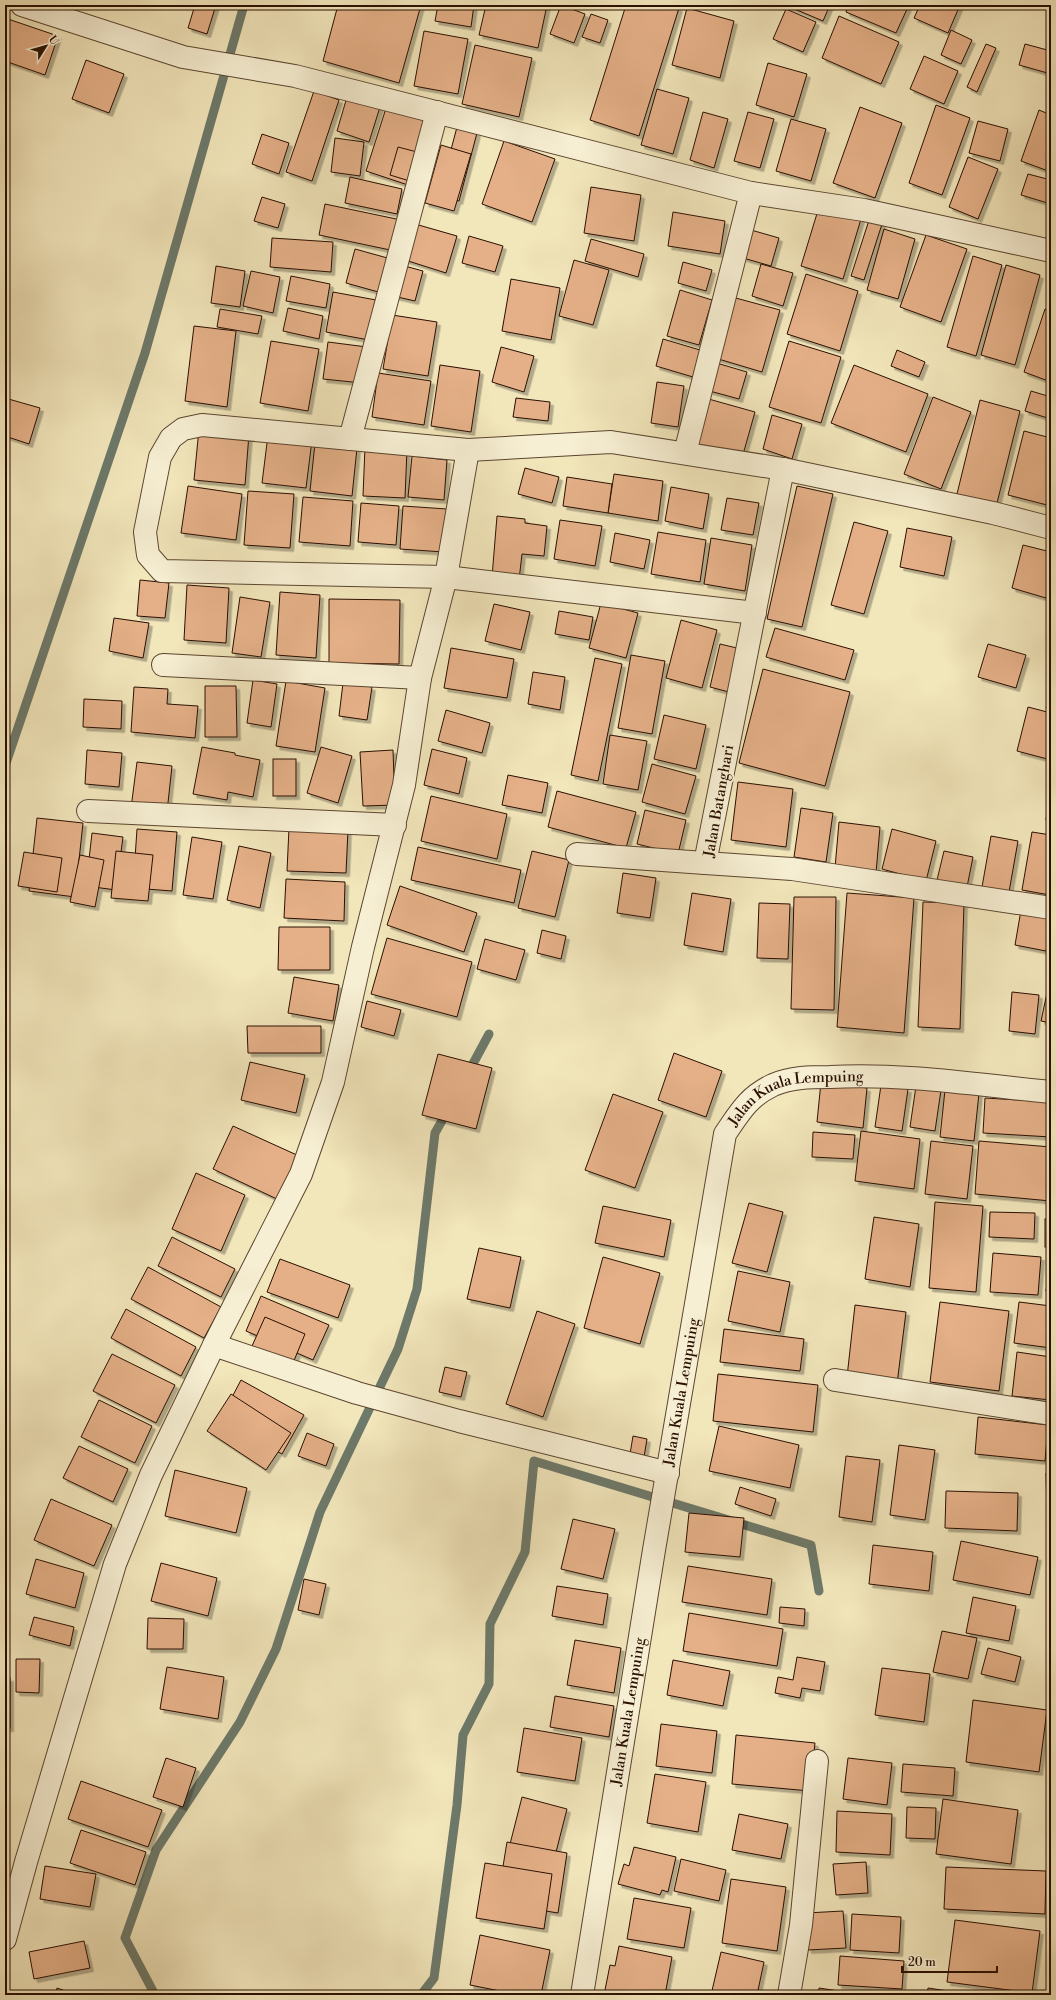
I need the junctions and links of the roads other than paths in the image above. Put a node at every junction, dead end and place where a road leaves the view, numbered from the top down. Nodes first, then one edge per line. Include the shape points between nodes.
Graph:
1 (22, 5) edge
2 (437, 112) junction
3 (751, 193) junction
4 (1051, 251) edge
5 (350, 439) junction
6 (468, 450) junction
7 (685, 453) junction
8 (783, 469) junction
9 (1051, 528) edge
10 (446, 577) junction
11 (754, 614) junction
12 (163, 665) dead end
13 (420, 678) junction
14 (88, 811) dead end
15 (395, 825) junction
16 (577, 854) dead end
17 (705, 863) junction
18 (1051, 908) edge
19 (1051, 1092) edge
20 (214, 1345) junction
21 (835, 1380) dead end
22 (1051, 1414) edge
23 (667, 1480) junction
24 (817, 1761) dead end
25 (5, 1939) edge
26 (582, 1995) edge
27 (789, 1995) edge

1 - 2 street via 182,57 296,76
2 - 3 street
2 - 5 street
3 - 4 street via 864,210
3 - 7 street
5 - 6 street
5 - 10 street via 202,425 183,429 171,438 160,457 145,532 148,555 162,571
6 - 7 street via 611,442
6 - 10 street
7 - 8 street
8 - 9 street via 993,513
8 - 11 street, Jalan Batanghari
10 - 11 street
10 - 13 street
11 - 17 street, Jalan Batanghari
12 - 13 street
13 - 15 street via 404,785
14 - 15 street
15 - 20 street via 363,947 333,1082 304,1167
16 - 17 street
17 - 18 street, Jalan Batanghari via 792,869
19 - 23 street, Jalan Kuala Lempuing via 914,1078 849,1076 801,1078 774,1085 748,1101 725,1134
20 - 23 street via 357,1393
20 - 25 street via 152,1475 115,1564
21 - 22 street
23 - 26 street, Jalan Kuala Lempuing
24 - 27 street via 801,1925

